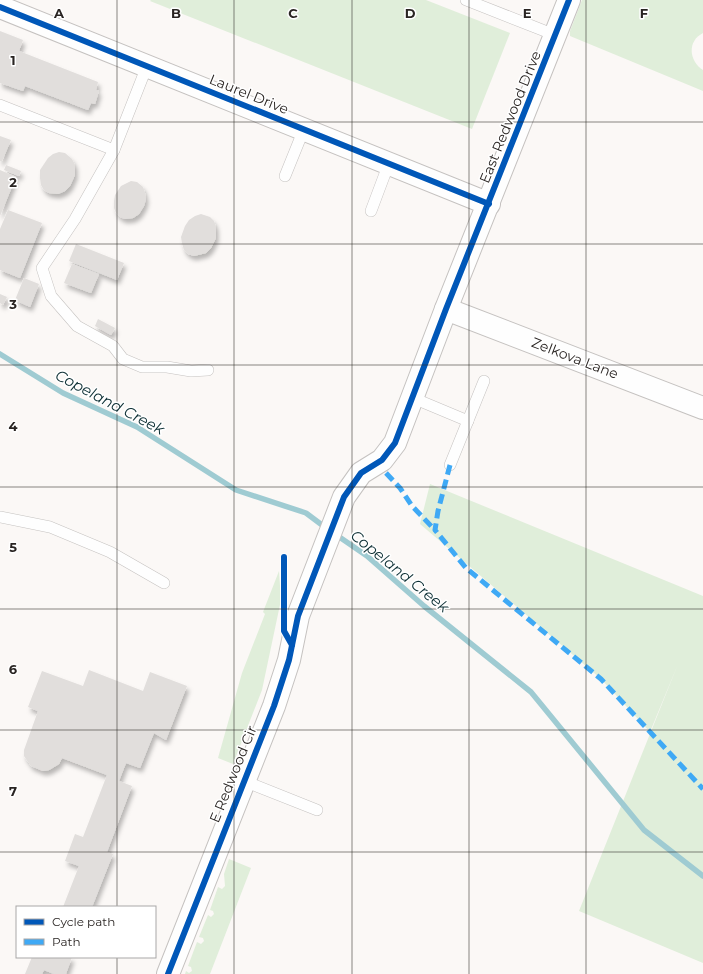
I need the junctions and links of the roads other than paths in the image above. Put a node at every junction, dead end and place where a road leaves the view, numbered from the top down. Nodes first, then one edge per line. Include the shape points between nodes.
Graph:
1 (466, 0) edge
2 (569, 0) edge
3 (0, 8) edge
4 (555, 35) junction
5 (147, 66) junction
6 (0, 105) edge
7 (304, 129) junction
8 (114, 150) junction
9 (389, 163) junction
10 (285, 176) dead end
11 (489, 204) junction
12 (371, 211) dead end
13 (446, 309) junction
14 (208, 370) dead end
15 (484, 381) dead end
16 (412, 398) junction
17 (703, 408) edge
18 (468, 421) junction
19 (450, 465) dead end
20 (0, 517) edge
21 (164, 583) dead end
22 (244, 781) junction
23 (317, 810) dead end
24 (168, 974) edge

1 - 4 lane
2 - 4 street, East Redwood Drive
3 - 5 street, Laurel Drive
4 - 11 street, East Redwood Drive
5 - 7 street, Laurel Drive
5 - 8 lane
6 - 8 lane
7 - 9 street, Laurel Drive
7 - 10 lane
8 - 14 lane via 42,268 51,296 77,326 114,346 122,358 142,367
9 - 11 street, Laurel Drive
9 - 12 lane
11 - 13 street, East Redwood Drive
13 - 16 street, East Redwood Drive
13 - 17 street, Zelkova Lane
15 - 18 lane
16 - 18 lane
16 - 22 street, E Redwood Cir via 395,443 382,460 361,473 344,497 298,616 289,660
18 - 19 lane
20 - 21 lane via 50,527 110,552
22 - 23 lane
22 - 24 street, E Redwood Cir

